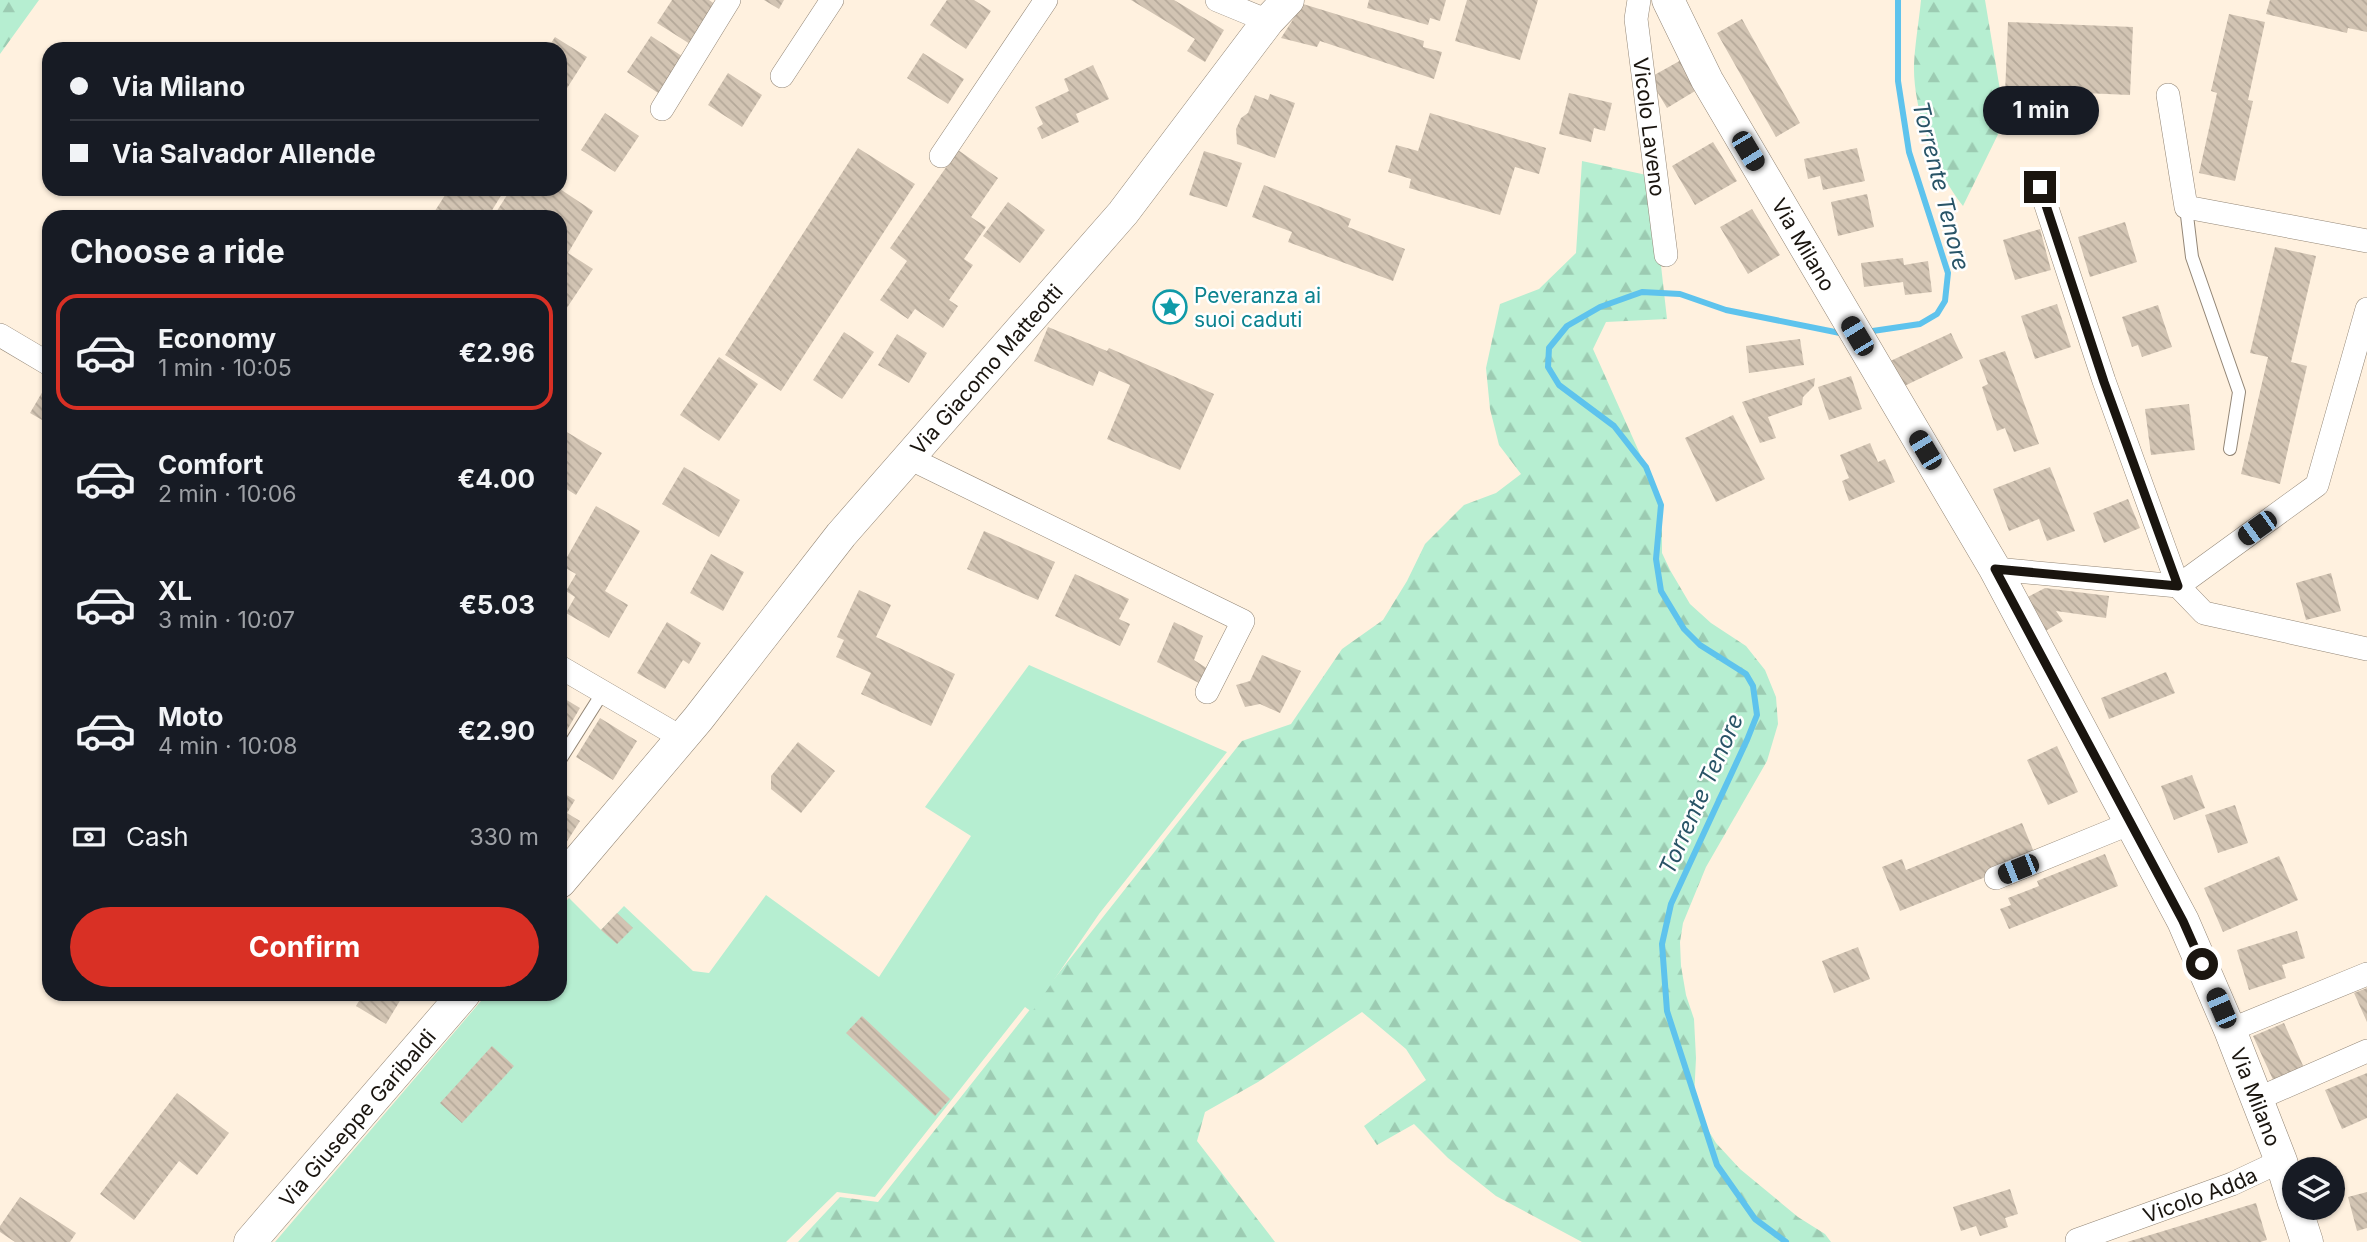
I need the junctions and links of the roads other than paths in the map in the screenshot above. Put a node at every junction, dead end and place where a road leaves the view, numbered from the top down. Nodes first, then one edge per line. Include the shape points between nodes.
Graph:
1 (729, 0) edge
2 (832, 0) edge
3 (1046, 0) edge
4 (1217, 0) edge
5 (1639, 0) edge
6 (1668, 0) edge
7 (1278, 10) edge
8 (782, 76) dead end
9 (2168, 95) dead end
10 (662, 109) dead end
11 (940, 156) dead end
12 (2040, 187) dead end
13 (2186, 207) junction
14 (2367, 241) edge
15 (1666, 255) dead end
16 (2367, 309) edge
17 (0, 335) edge
18 (42, 360) edge
19 (2230, 449) dead end
20 (909, 458) junction
21 (1995, 569) junction
22 (2178, 586) junction
23 (2367, 649) edge
24 (567, 671) edge
25 (603, 692) junction
26 (1207, 692) dead end
27 (682, 738) junction
28 (567, 749) edge
29 (2131, 823) junction
30 (567, 874) edge
31 (1996, 878) dead end
32 (2367, 974) edge
33 (458, 1001) edge
34 (2230, 1030) junction
35 (2367, 1051) edge
36 (2257, 1099) junction
37 (2281, 1161) junction
38 (2282, 1164) edge
39 (2300, 1220) edge
40 (2077, 1240) dead end
41 (250, 1242) edge
42 (2307, 1242) edge

1 - 10 street
2 - 8 street
3 - 11 street
4 - 7 street
5 - 15 street, Vicolo Laveno via 1636,19
6 - 21 street, Via Milano via 1707,80
7 - 20 street, Via Giacomo Matteotti via 1124,213
9 - 13 street
12 - 22 street
13 - 14 street
13 - 19 lane via 2192,257 2239,392
16 - 22 street via 2316,485
17 - 18 street
20 - 26 street via 1243,621
20 - 27 street, Via Giacomo Matteotti via 841,535
21 - 22 street
21 - 29 street, Via Milano
22 - 23 street via 2204,613
24 - 25 street
25 - 27 street
25 - 28 lane
27 - 30 street
29 - 31 street
29 - 34 street, Via Milano via 2183,921
32 - 34 street
33 - 41 street, Via Giuseppe Garibaldi
34 - 36 street, Via Milano
35 - 36 street
36 - 37 street, Via Milano
37 - 38 street, Via Milano
37 - 40 street, Vicolo Adda via 2232,1184
39 - 42 street, Via Milano

